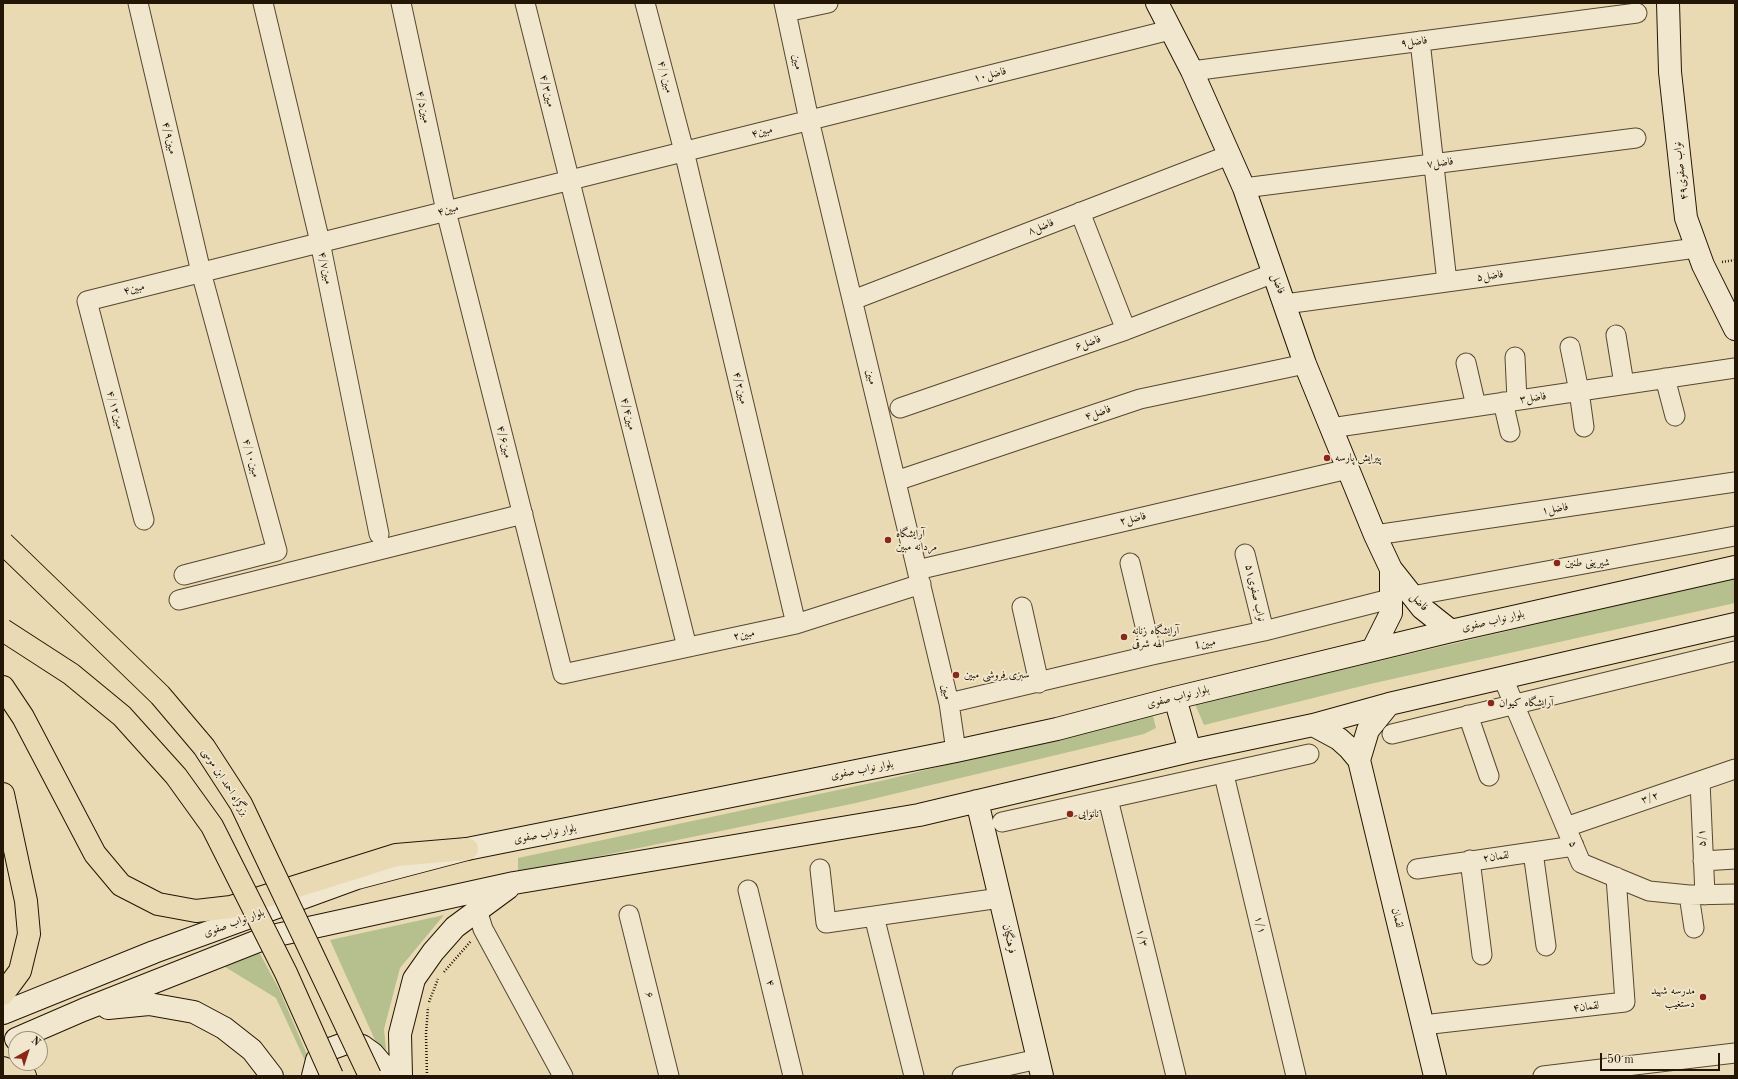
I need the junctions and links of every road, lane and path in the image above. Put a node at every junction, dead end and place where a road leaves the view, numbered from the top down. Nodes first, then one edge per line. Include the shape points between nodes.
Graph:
1 (138, 3) edge
2 (263, 3) edge
3 (401, 3) edge
4 (525, 3) edge
5 (645, 3) edge
6 (828, 3) edge
7 (1157, 3) edge
8 (1668, 3) edge
9 (785, 8) edge
10 (1637, 13) dead end
11 (1170, 30) junction
12 (1420, 41) junction
13 (1192, 71) junction
14 (809, 120) junction
15 (1636, 138) dead end
16 (684, 151) junction
17 (1229, 155) junction
18 (1434, 164) junction
19 (570, 180) junction
20 (1244, 188) junction
21 (446, 211) junction
22 (1080, 212) junction
23 (320, 242) junction
24 (1696, 248) junction
25 (200, 272) junction
26 (1274, 273) junction
27 (1447, 282) junction
28 (852, 300) junction
29 (87, 301) joint
30 (1284, 304) junction
31 (1735, 329) edge
32 (1126, 330) junction
33 (1616, 335) dead end
34 (1570, 347) dead end
35 (1515, 357) dead end
36 (1466, 363) dead end
37 (1305, 364) junction
38 (1735, 368) edge
39 (1665, 378) junction
40 (1624, 384) junction
41 (1579, 391) junction
42 (1510, 401) junction
43 (1476, 406) junction
44 (900, 408) dead end
45 (1675, 416) dead end
46 (1584, 427) dead end
47 (1331, 428) junction
48 (1510, 432) dead end
49 (1348, 469) junction
50 (896, 481) junction
51 (1735, 482) edge
52 (523, 514) junction
53 (144, 520) dead end
54 (379, 534) dead end
55 (1375, 535) junction
56 (1735, 536) edge
57 (3, 543) edge
58 (1246, 554) dead end
59 (1130, 563) dead end
60 (1735, 567) edge
61 (1391, 569) junction
62 (184, 575) dead end
63 (919, 577) junction
64 (1412, 596) junction
65 (1390, 599) junction
66 (179, 600) dead end
67 (1022, 607) dead end
68 (796, 624) junction
69 (1735, 624) edge
70 (3, 630) edge
71 (1451, 630) junction
72 (1264, 631) junction
73 (687, 647) junction
74 (1373, 649) junction
75 (1735, 651) edge
76 (1152, 655) junction
77 (563, 674) joint
78 (1503, 678) junction
79 (1039, 683) junction
80 (3, 687) edge
81 (1175, 698) junction
82 (949, 703) junction
83 (1389, 704) junction
84 (1513, 704) junction
85 (1468, 715) junction
86 (1313, 725) junction
87 (1392, 734) dead end
88 (1190, 751) junction
89 (956, 752) junction
90 (1309, 754) dead end
91 (1359, 760) junction
92 (1735, 769) edge
93 (1224, 774) junction
94 (1489, 776) dead end
95 (1700, 781) junction
96 (3, 794) edge
97 (1108, 799) junction
98 (977, 801) junction
99 (1002, 822) dead end
100 (1566, 827) junction
101 (1574, 846) junction
102 (467, 849) junction
103 (1533, 852) junction
104 (1735, 859) edge
105 (1470, 860) junction
106 (1703, 862) junction
107 (820, 869) dead end
108 (1417, 869) dead end
109 (1616, 877) junction
110 (514, 883) junction
111 (748, 890) dead end
112 (1735, 894) edge
113 (1697, 895) junction
114 (1000, 898) junction
115 (629, 915) dead end
116 (874, 916) junction
117 (480, 920) junction
118 (1694, 928) dead end
119 (1546, 946) dead end
120 (1482, 955) dead end
121 (3, 994) edge
122 (83, 1010) junction
123 (3, 1013) edge
124 (1423, 1025) junction
125 (34, 1031) edge
126 (1735, 1053) edge
127 (1040, 1067) edge
128 (3, 1068) edge
129 (1643, 1070) edge
130 (25, 1076) edge
131 (272, 1076) edge
132 (312, 1076) edge
133 (332, 1076) edge
134 (370, 1076) edge
135 (392, 1076) edge
136 (401, 1076) edge
137 (427, 1076) edge
138 (563, 1076) edge
139 (669, 1076) edge
140 (793, 1076) edge
141 (914, 1076) edge
142 (962, 1076) edge
143 (1176, 1076) edge
144 (1296, 1076) edge
145 (1435, 1076) edge
146 (1543, 1076) edge

1 - 25 street, ۴/۹مبین
2 - 23 street, ۴/۷مبین
3 - 21 street, ۴/۵مبین
4 - 19 street, ۴/۳مبین
5 - 16 street, ۴/۱مبین
6 - 9 street
7 - 11 main road, فاضل
8 - 24 main road, ۴۹نواب صفوی via 1670,72 1686,218
9 - 14 street, مبین
10 - 12 street, ۹فاضل
11 - 13 main road, فاضل
11 - 14 street, ۱۰فاضل
12 - 13 street, ۹فاضل
12 - 18 street
13 - 17 main road, فاضل
14 - 16 street, ۴مبین
14 - 28 street, مبین
15 - 18 street, ۷فاضل
16 - 19 street, ۴مبین
16 - 68 street, ۴/۲مبین
17 - 20 main road, فاضل
17 - 22 street, ۸فاضل
18 - 20 street, ۷فاضل
18 - 27 street
19 - 21 street, ۴مبین
19 - 73 street, ۴/۴مبین
20 - 26 main road, فاضل
21 - 23 street, ۴مبین
21 - 52 street, ۴/۶مبین
22 - 28 street, ۸فاضل
22 - 32 street
23 - 25 street, ۴مبین
23 - 54 street, ۴/۷مبین
24 - 27 street, ۵فاضل
24 - 31 main road, ۴۹نواب صفوی
25 - 29 street, ۴مبین
25 - 62 street, ۴/۱۰مبین via 276,551
26 - 30 main road, فاضل
26 - 32 street, ۶فاضل
27 - 30 street, ۵فاضل
28 - 50 street, مبین
29 - 53 street, ۴/۱۲مبین
30 - 37 main road, فاضل
32 - 44 street, ۶فاضل
33 - 40 street
34 - 41 street
35 - 42 street
36 - 43 street
37 - 47 main road, فاضل
37 - 50 street, ۴فاضل via 1140,399
38 - 39 street, ۳فاضل
39 - 40 street, ۳فاضل
39 - 45 street
40 - 41 street, ۳فاضل
41 - 42 street, ۳فاضل
41 - 46 street
42 - 43 street, ۳فاضل
42 - 48 street
43 - 47 street, ۳فاضل
47 - 49 main road, فاضل
49 - 55 main road, فاضل
49 - 63 street, ۲فاضل
50 - 63 street, مبین
51 - 55 street, ۱فاضل
52 - 66 street
52 - 77 street, ۴/۶مبین
55 - 61 main road, فاضل
56 - 64 street
57 - 134 highway, بزرگراه احمد ابن موسی, bridge via 160,695 204,747 241,804
58 - 72 street, ۵۱نواب صفوی
59 - 76 street
60 - 71 main road, بلوار نواب صفوی
61 - 64 main road, فاضل
61 - 65 main road, فاضل
63 - 68 street, ۲مبین
63 - 82 street, مبین
64 - 71 main road, فاضل via 1422,608
65 - 72 street, 1مبین
65 - 74 main road, فاضل via 1391,613
67 - 79 street
68 - 73 street, ۲مبین
69 - 78 main road
70 - 133 highway, bridge via 71,674 122,716 176,776 212,826 286,973
71 - 74 main road, بلوار نواب صفوی
72 - 76 street, 1مبین
73 - 77 street, ۲مبین
74 - 81 main road, بلوار نواب صفوی
75 - 84 street
76 - 79 street, 1مبین
78 - 83 main road
78 - 84 street, ۵
79 - 82 street, 1مبین
80 - 102 highway via 23,716 95,854 121,885 158,904 196,911 231,907 396,855
81 - 88 main road
81 - 89 main road, بلوار نواب صفوی
82 - 89 street, مبین
83 - 86 main road
83 - 91 main road via 1368,730
84 - 85 street
84 - 100 street, ۵
85 - 87 street
85 - 94 street
86 - 88 main road
86 - 91 main road, لقمان via 1339,739
88 - 98 main road
89 - 102 main road, بلوار نواب صفوی
90 - 93 street
91 - 124 main road, لقمان
92 - 95 street, ۳/۲
93 - 97 street
93 - 144 street, ۱/۱
95 - 100 street, ۳/۲
95 - 106 street, ۵/۱
96 - 121 highway via 26,901 29,934 20,971
97 - 99 street
97 - 143 street, ۱/۳
98 - 110 main road via 919,815
98 - 114 main road, فرهنگیان
100 - 101 street, ۵
101 - 103 street, ۲لقمان
101 - 109 street, ۵ via 1582,863
102 - 123 main road, بلوار نواب صفوی via 349,881 161,950
103 - 105 street, ۲لقمان
103 - 119 street
104 - 106 street
105 - 108 street, ۲لقمان
105 - 120 street
106 - 113 street, ۵/۱
107 - 116 street via 826,923
109 - 113 street, ۵ via 1649,891
109 - 124 street, لقمان۴ via 1625,1002
110 - 117 main road
110 - 122 main road via 268,937
111 - 140 street, ۴
112 - 113 street, ۵
113 - 118 street, ۵/۱
114 - 116 street
114 - 127 main road, فرهنگیان
115 - 139 street, ۶
116 - 141 street
117 - 136 main road via 455,927 414,979 400,1034
117 - 137 path via 439,977 428,1005
117 - 138 street
122 - 125 main road
122 - 131 main road via 149,1004 194,1012 224,1028 252,1050
124 - 145 main road, لقمان
126 - 129 street
127 - 142 street
128 - 130 highway
129 - 146 street
132 - 135 main road via 317,1060 330,1049 349,1042 368,1050

